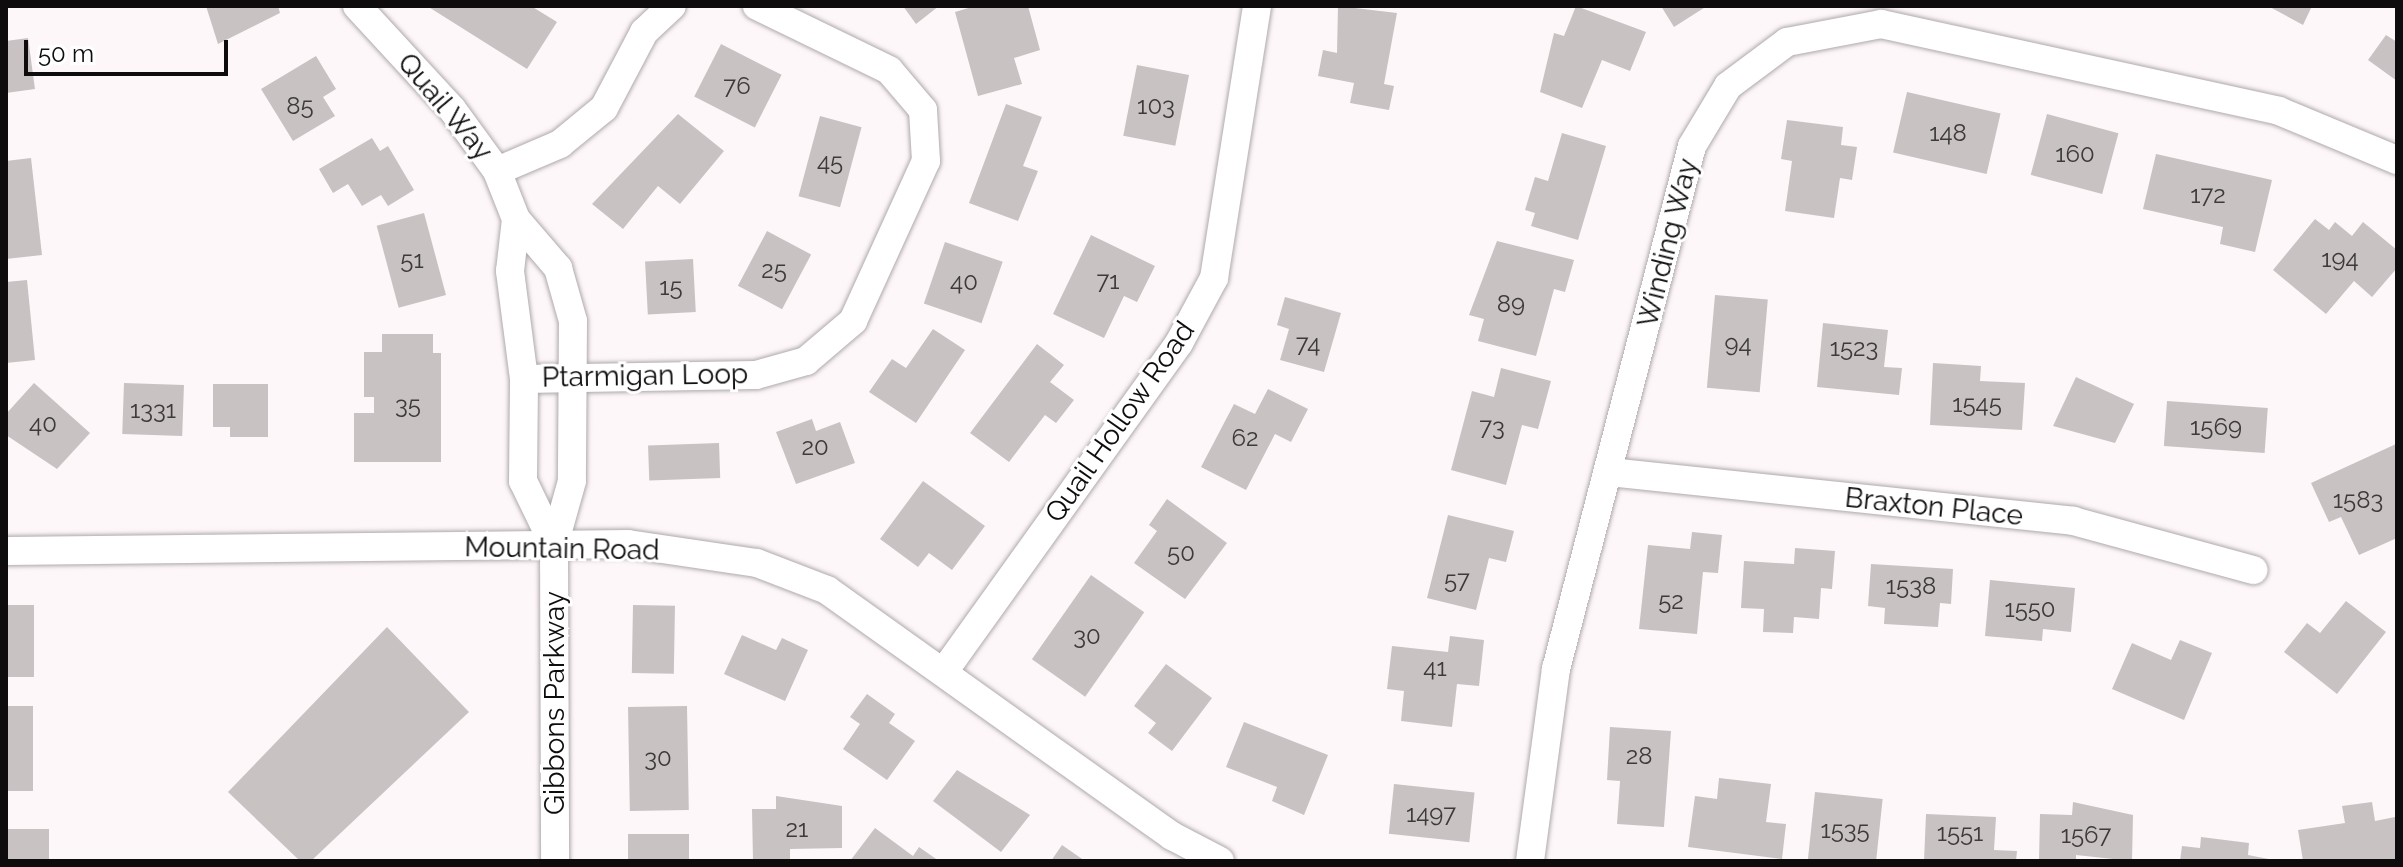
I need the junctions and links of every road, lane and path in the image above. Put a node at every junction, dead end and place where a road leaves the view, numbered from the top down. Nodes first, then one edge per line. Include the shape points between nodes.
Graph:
1 (357, 6) edge
2 (672, 6) edge
3 (757, 6) edge
4 (1257, 6) edge
5 (2397, 160) edge
6 (497, 171) junction
7 (516, 219) junction
8 (573, 378) junction
9 (524, 379) junction
10 (1609, 472) junction
11 (554, 545) junction
12 (6, 551) edge
13 (2253, 570) dead end
14 (945, 670) junction
15 (555, 861) edge
16 (1220, 861) edge
17 (1530, 861) edge

1 - 6 street, Quail Way via 452,109
2 - 6 street via 644,32 604,108 560,144
3 - 8 street, Ptarmigan Loop via 889,70 923,110 926,161 853,321 806,361 756,375
4 - 14 street, Quail Hollow Road via 1214,278 1179,343
5 - 10 street, Winding Way via 2279,111 1881,24 1787,42 1728,86 1692,146
6 - 7 street, Quail Way
7 - 8 street, Quail Way via 558,268 573,321
7 - 9 street, Quail Way via 510,271
8 - 9 street, Ptarmigan Loop
8 - 11 street, Quail Way via 572,481
9 - 11 street, Quail Way via 523,481
10 - 13 street, Braxton Place via 2073,521
10 - 17 street, Winding Way via 1556,669
11 - 12 street, Mountain Road
11 - 14 street, Mountain Road via 628,544 757,563 827,590
11 - 15 street, Gibbons Parkway
14 - 16 street, Mountain Road via 1172,836

